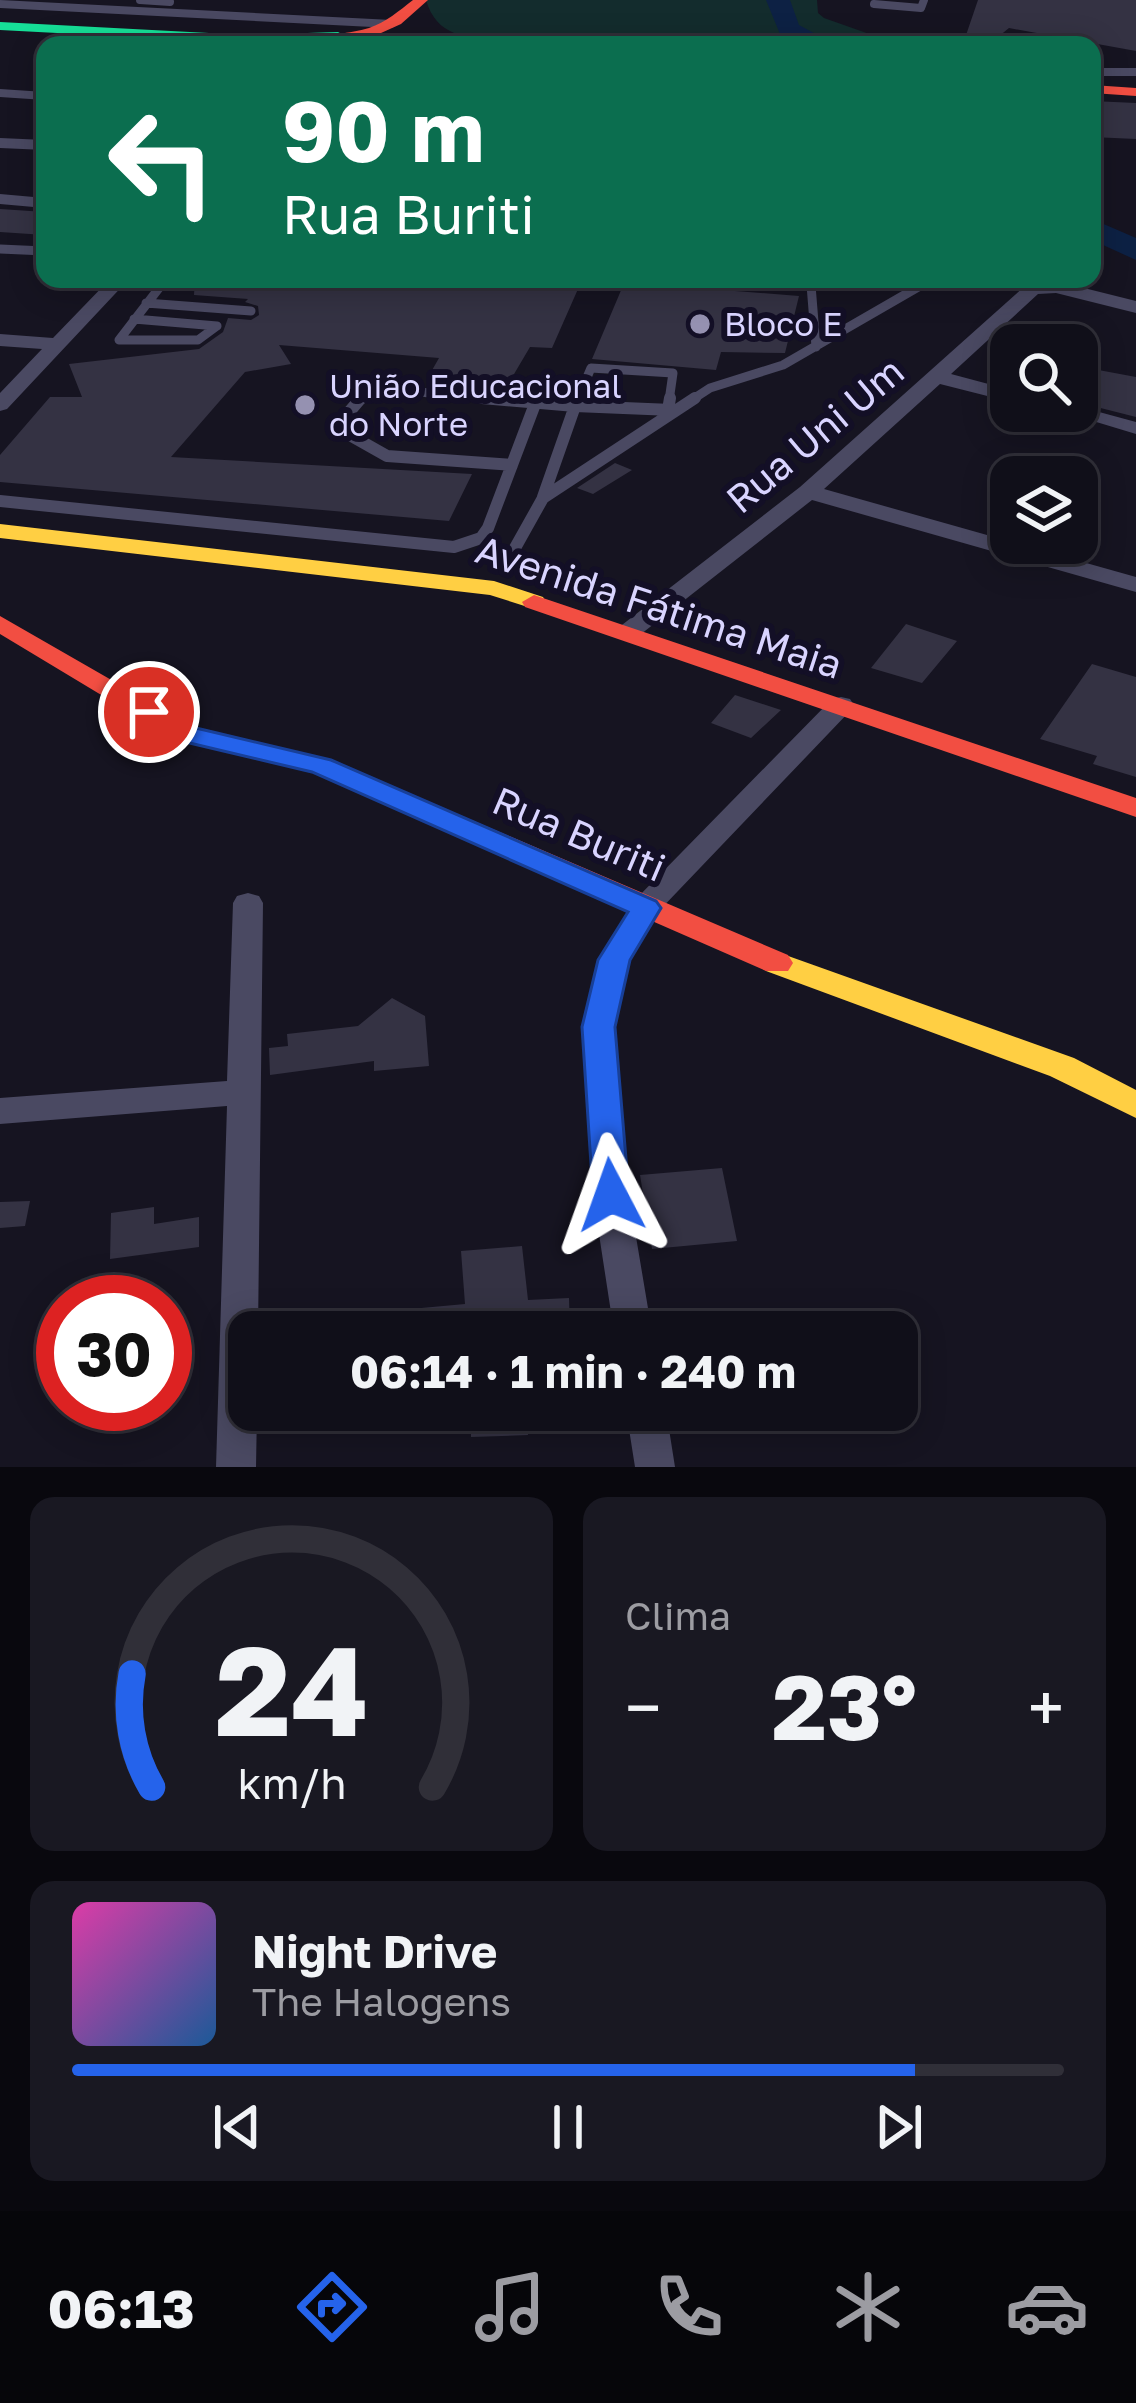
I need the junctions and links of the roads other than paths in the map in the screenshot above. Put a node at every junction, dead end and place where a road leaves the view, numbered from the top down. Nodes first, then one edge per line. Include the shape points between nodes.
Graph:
1 (140, 0) edge
2 (421, 0) edge
3 (432, 0) edge
4 (924, 0) edge
5 (171, 1) edge
6 (0, 4) edge
7 (874, 4) dead end
8 (158, 12) junction
9 (0, 28) edge
10 (120, 36) edge
11 (180, 36) edge
12 (360, 36) edge
13 (379, 36) edge
14 (382, 36) edge
15 (1101, 72) edge
16 (1136, 72) edge
17 (1101, 86) edge
18 (1136, 88) edge
19 (0, 93) edge
20 (36, 95) edge
21 (0, 143) edge
22 (36, 145) edge
23 (0, 199) edge
24 (36, 202) edge
25 (0, 248) edge
26 (36, 250) edge
27 (111, 288) edge
28 (158, 288) edge
29 (812, 288) edge
30 (917, 288) edge
31 (1037, 288) edge
32 (1053, 288) edge
33 (146, 303) junction
34 (1136, 307) edge
35 (251, 310) dead end
36 (134, 319) junction
37 (0, 340) edge
38 (53, 344) junction
39 (816, 347) junction
40 (939, 377) junction
41 (990, 390) edge
42 (0, 404) edge
43 (535, 404) junction
44 (574, 406) junction
45 (673, 410) junction
46 (1098, 418) edge
47 (1136, 428) edge
48 (512, 465) junction
49 (808, 492) junction
50 (543, 498) junction
51 (0, 501) edge
52 (0, 531) edge
53 (515, 548) dead end
54 (1136, 585) edge
55 (0, 623) edge
56 (627, 633) junction
57 (841, 705) junction
58 (1136, 808) edge
59 (248, 903) dead end
60 (645, 908) junction
61 (243, 1092) junction
62 (1136, 1106) edge
63 (0, 1112) edge
64 (630, 1311) edge
65 (649, 1431) edge
66 (236, 1467) edge
67 (655, 1467) edge

1 - 5 lane
2 - 13 street
3 - 14 street via 411,24
4 - 7 lane via 921,8
5 - 8 lane
6 - 8 street
8 - 12 street
9 - 10 street
9 - 11 street
15 - 16 lane
17 - 18 street
19 - 20 street
21 - 22 street
23 - 24 street
25 - 26 lane
27 - 38 street
28 - 33 lane
29 - 39 lane
30 - 39 lane
31 - 40 street, Rua Uni Um
32 - 34 street, Rua Uni Um
33 - 35 lane
33 - 36 lane
36 - 36 lane via 119,340 198,340 217,326
37 - 38 street
38 - 42 street
39 - 45 lane
40 - 41 street
40 - 49 street, Rua Uni Um
43 - 44 lane
43 - 48 lane
43 - 48 lane via 387,389 362,396 344,418 348,434 375,452
44 - 45 lane
44 - 45 lane via 591,368 673,373
44 - 50 lane
45 - 50 lane
46 - 47 street
48 - 51 lane via 481,538 454,547
49 - 54 street
49 - 56 street, Rua Uni Um
50 - 53 lane
52 - 56 street, Avenida Fátima Maia via 449,580
55 - 60 street, Rua Buriti via 186,734 321,766
56 - 57 street, Avenida Fátima Maia
57 - 58 street, Avenida Fátima Maia
57 - 60 street
59 - 61 street
60 - 62 street, Rua Buriti via 1062,1067
60 - 64 street via 614,960 598,1027
61 - 63 street
61 - 66 street
65 - 67 street

